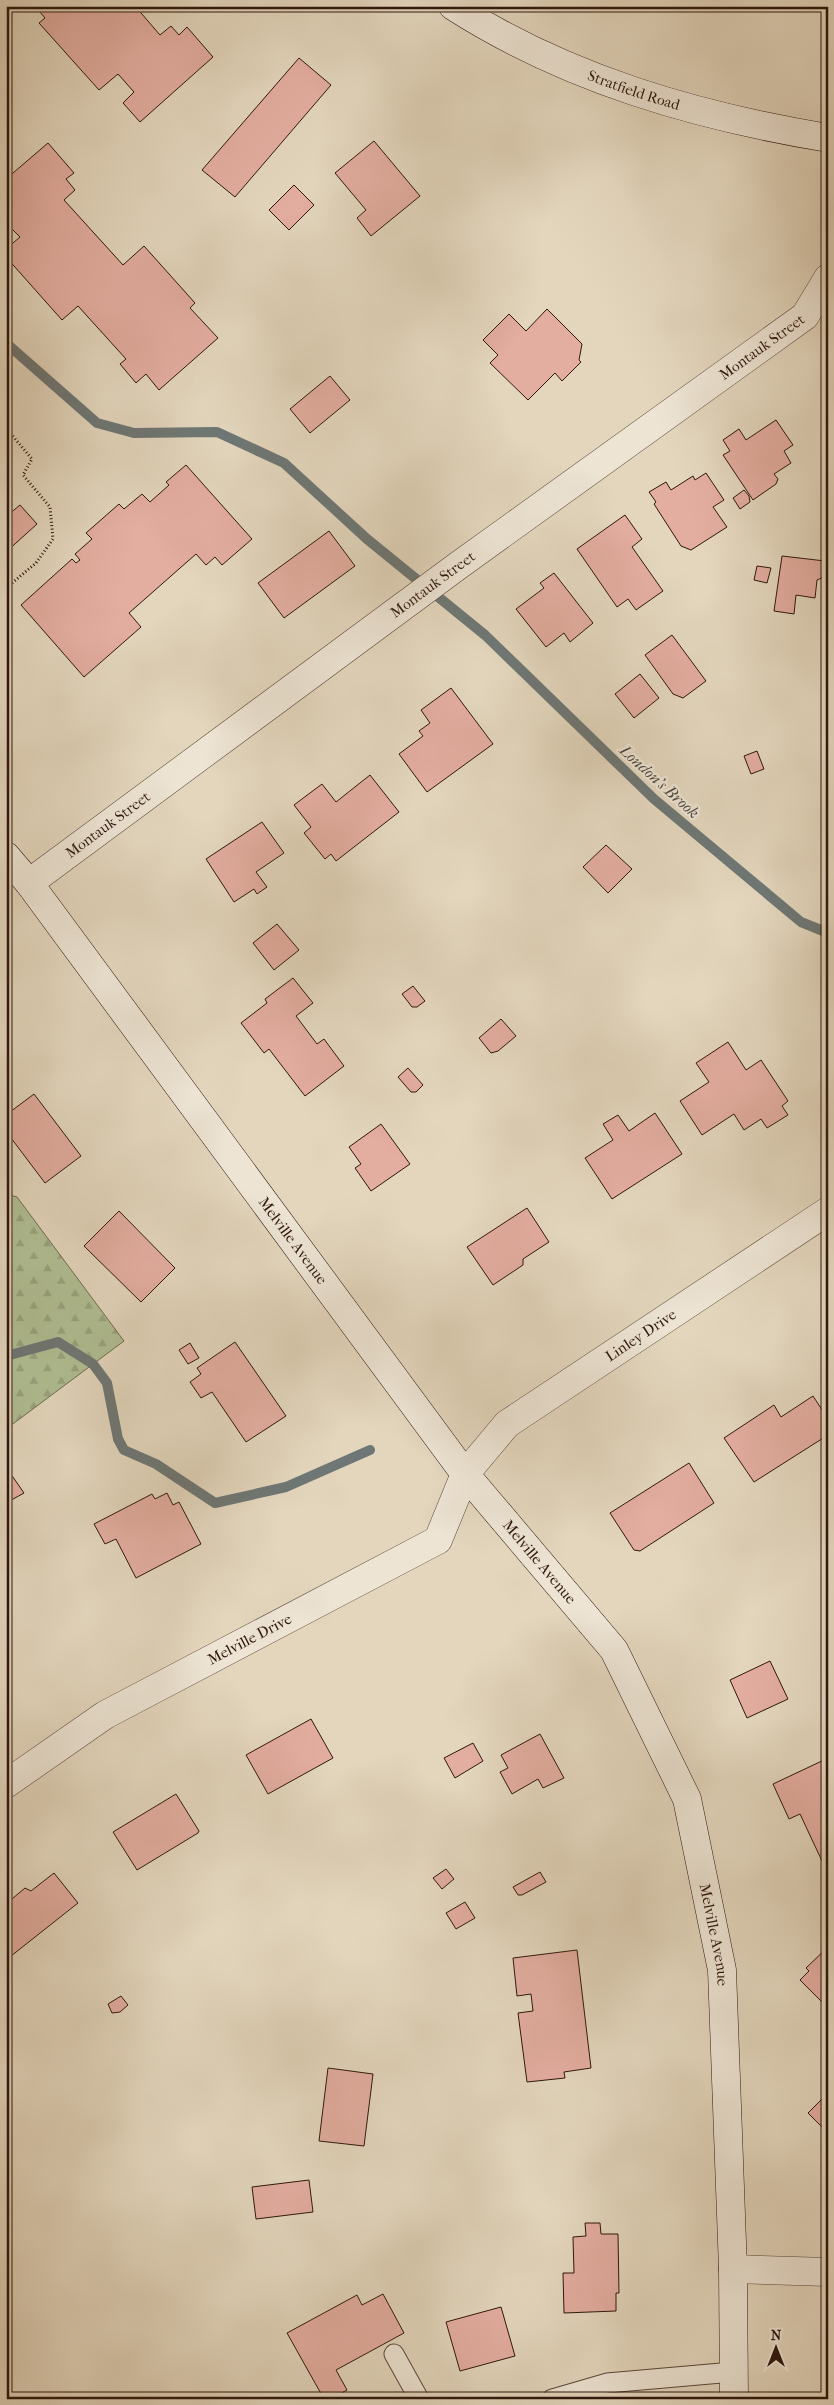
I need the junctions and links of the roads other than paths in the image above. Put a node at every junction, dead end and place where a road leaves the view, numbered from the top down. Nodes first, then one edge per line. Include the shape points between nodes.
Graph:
1 (453, 6) edge
2 (828, 138) edge
3 (828, 278) edge
4 (6, 856) edge
5 (29, 883) junction
6 (828, 1211) edge
7 (465, 1474) junction
8 (6, 1784) edge
9 (733, 2269) junction
10 (828, 2272) edge
11 (394, 2354) dead end
12 (734, 2386) edge
13 (419, 2399) edge
14 (552, 2399) edge

1 - 2 street, Stratfield Road via 502,35 574,70 632,92 735,122
3 - 5 street, Montauk Street via 805,316 459,565
4 - 5 street, Melville Avenue
5 - 7 street, Melville Avenue
6 - 7 street, Linley Drive via 507,1424
7 - 8 street, Melville Drive via 438,1540 105,1715
7 - 9 street, Melville Avenue via 614,1650 687,1799 722,1970
9 - 10 street
9 - 12 street, Melville Avenue
11 - 13 lane
12 - 14 lane via 607,2383

